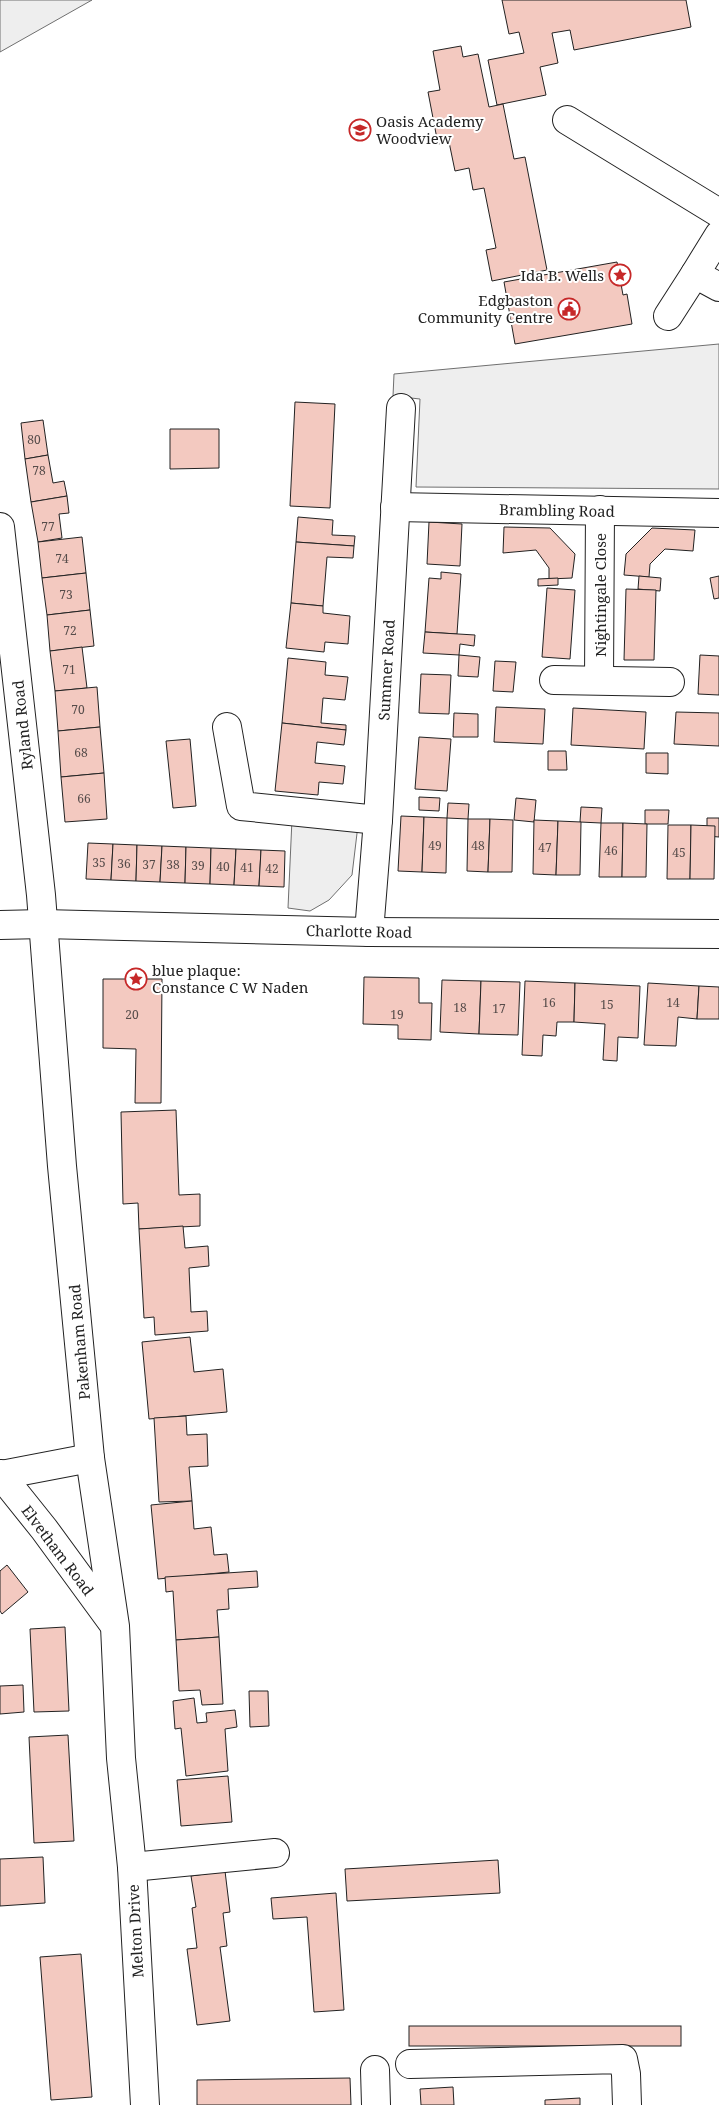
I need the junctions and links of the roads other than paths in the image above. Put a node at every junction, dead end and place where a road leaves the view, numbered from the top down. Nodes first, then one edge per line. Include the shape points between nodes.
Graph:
1 (568, 120) dead end
2 (719, 213) edge
3 (719, 235) edge
4 (695, 274) junction
5 (719, 287) edge
6 (668, 316) dead end
7 (401, 408) dead end
8 (395, 507) junction
9 (600, 510) junction
10 (719, 513) edge
11 (0, 527) edge
12 (554, 680) dead end
13 (599, 680) junction
14 (670, 682) dead end
15 (227, 727) dead end
16 (378, 820) junction
17 (44, 924) junction
18 (0, 925) edge
19 (369, 932) junction
20 (719, 934) edge
21 (90, 1458) junction
22 (0, 1475) edge
23 (115, 1626) junction
24 (121, 1758) joint
25 (275, 1853) dead end
26 (132, 1867) junction
27 (410, 2064) dead end
28 (375, 2070) dead end
29 (145, 2105) edge
30 (376, 2105) edge
31 (627, 2105) edge

1 - 2 street
3 - 4 street
4 - 5 street
4 - 6 street
7 - 8 street, Summer Road
8 - 9 street, Brambling Road
8 - 16 street, Summer Road
9 - 10 street, Brambling Road
9 - 13 street, Nightingale Close
11 - 17 street, Ryland Road
12 - 13 street
13 - 14 street
15 - 16 street via 241,806
16 - 19 street, Summer Road
17 - 18 street, Charlotte Road
17 - 19 street, Charlotte Road
17 - 21 street, Pakenham Road via 62,1166
19 - 20 street, Charlotte Road
21 - 22 street
21 - 23 street, Pakenham Road
22 - 23 street, Elvetham Road
23 - 24 street, Pakenham Road
24 - 26 street, Melton Drive
25 - 26 street
26 - 29 street, Melton Drive
27 - 31 street via 623,2059
28 - 30 street

